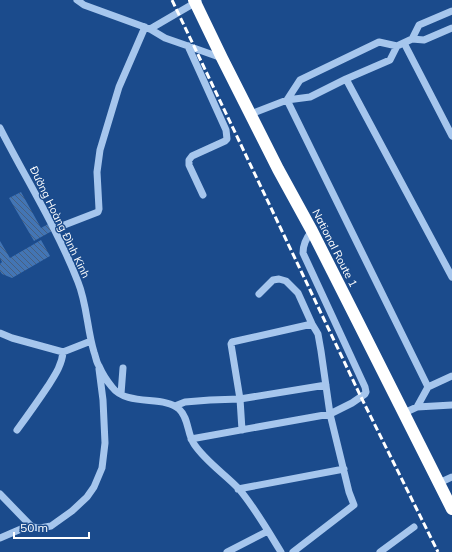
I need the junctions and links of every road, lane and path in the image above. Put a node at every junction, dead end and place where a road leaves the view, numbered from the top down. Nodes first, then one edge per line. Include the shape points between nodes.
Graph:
1 (77, 0) edge
2 (196, 1) edge
3 (452, 11) edge
4 (148, 28) junction
5 (452, 28) edge
6 (412, 39) junction
7 (404, 43) junction
8 (188, 46) junction
9 (396, 46) junction
10 (222, 58) junction
11 (346, 79) junction
12 (287, 100) junction
13 (251, 114) junction
14 (0, 128) edge
15 (452, 136) edge
16 (203, 195) dead end
17 (54, 229) junction
18 (312, 231) junction
19 (452, 277) edge
20 (259, 294) dead end
21 (312, 324) junction
22 (0, 333) edge
23 (91, 341) junction
24 (63, 352) junction
25 (98, 366) junction
26 (123, 368) dead end
27 (452, 376) edge
28 (326, 385) junction
29 (428, 387) junction
30 (121, 394) junction
31 (240, 400) junction
32 (175, 406) junction
33 (417, 406) junction
34 (452, 406) edge
35 (404, 413) junction
36 (330, 414) junction
37 (17, 430) dead end
38 (242, 430) junction
39 (191, 439) junction
40 (344, 469) junction
41 (452, 477) edge
42 (439, 483) junction
43 (238, 489) junction
44 (0, 494) edge
45 (452, 509) edge
46 (32, 527) junction
47 (414, 527) dead end
48 (268, 531) junction
49 (0, 538) edge
50 (227, 552) edge
51 (281, 552) edge
52 (293, 552) edge
53 (380, 552) edge

1 - 4 street
2 - 4 street
2 - 10 highway, National Route 1
3 - 6 street via 419,25
4 - 8 street via 165,38
4 - 17 street via 119,87 100,150 97,164 98,212
5 - 6 street via 424,40
6 - 7 street
7 - 9 street
7 - 15 street
8 - 10 street
8 - 16 street via 227,136 225,141 192,156 189,160 190,169
9 - 11 street via 390,60
9 - 12 street via 379,42 300,80
10 - 13 highway, National Route 1
11 - 12 street via 310,97
11 - 19 street
12 - 13 street
12 - 29 street
13 - 18 highway, National Route 1
14 - 17 street, Đường Hoàng Đình Kinh
17 - 23 street, Đường Hoàng Đình Kinh via 78,282
18 - 35 highway, National Route 1
18 - 36 street via 303,245 303,253 366,389 361,397
20 - 21 street via 273,280 286,281 298,293
21 - 28 street via 318,334
21 - 31 street via 232,342
22 - 24 street
23 - 24 street
23 - 25 street, Đường Hoàng Đình Kinh
24 - 37 street via 53,378
25 - 30 street, Đường Hoàng Đình Kinh via 113,389
25 - 46 street via 105,443 102,468 94,487 72,511 51,526
26 - 30 street
27 - 29 street
28 - 31 street
28 - 36 street
29 - 33 street
30 - 32 street
31 - 32 street via 192,401
31 - 38 street
32 - 39 street via 186,420
33 - 34 street
33 - 35 street
35 - 42 highway, National Route 1
36 - 38 street
36 - 40 street
38 - 39 street
39 - 43 street via 200,452
40 - 43 street
40 - 52 street via 354,505
41 - 42 street
42 - 45 highway, National Route 1
43 - 48 street
44 - 46 street
46 - 49 street
47 - 53 street
48 - 50 street
48 - 51 street

